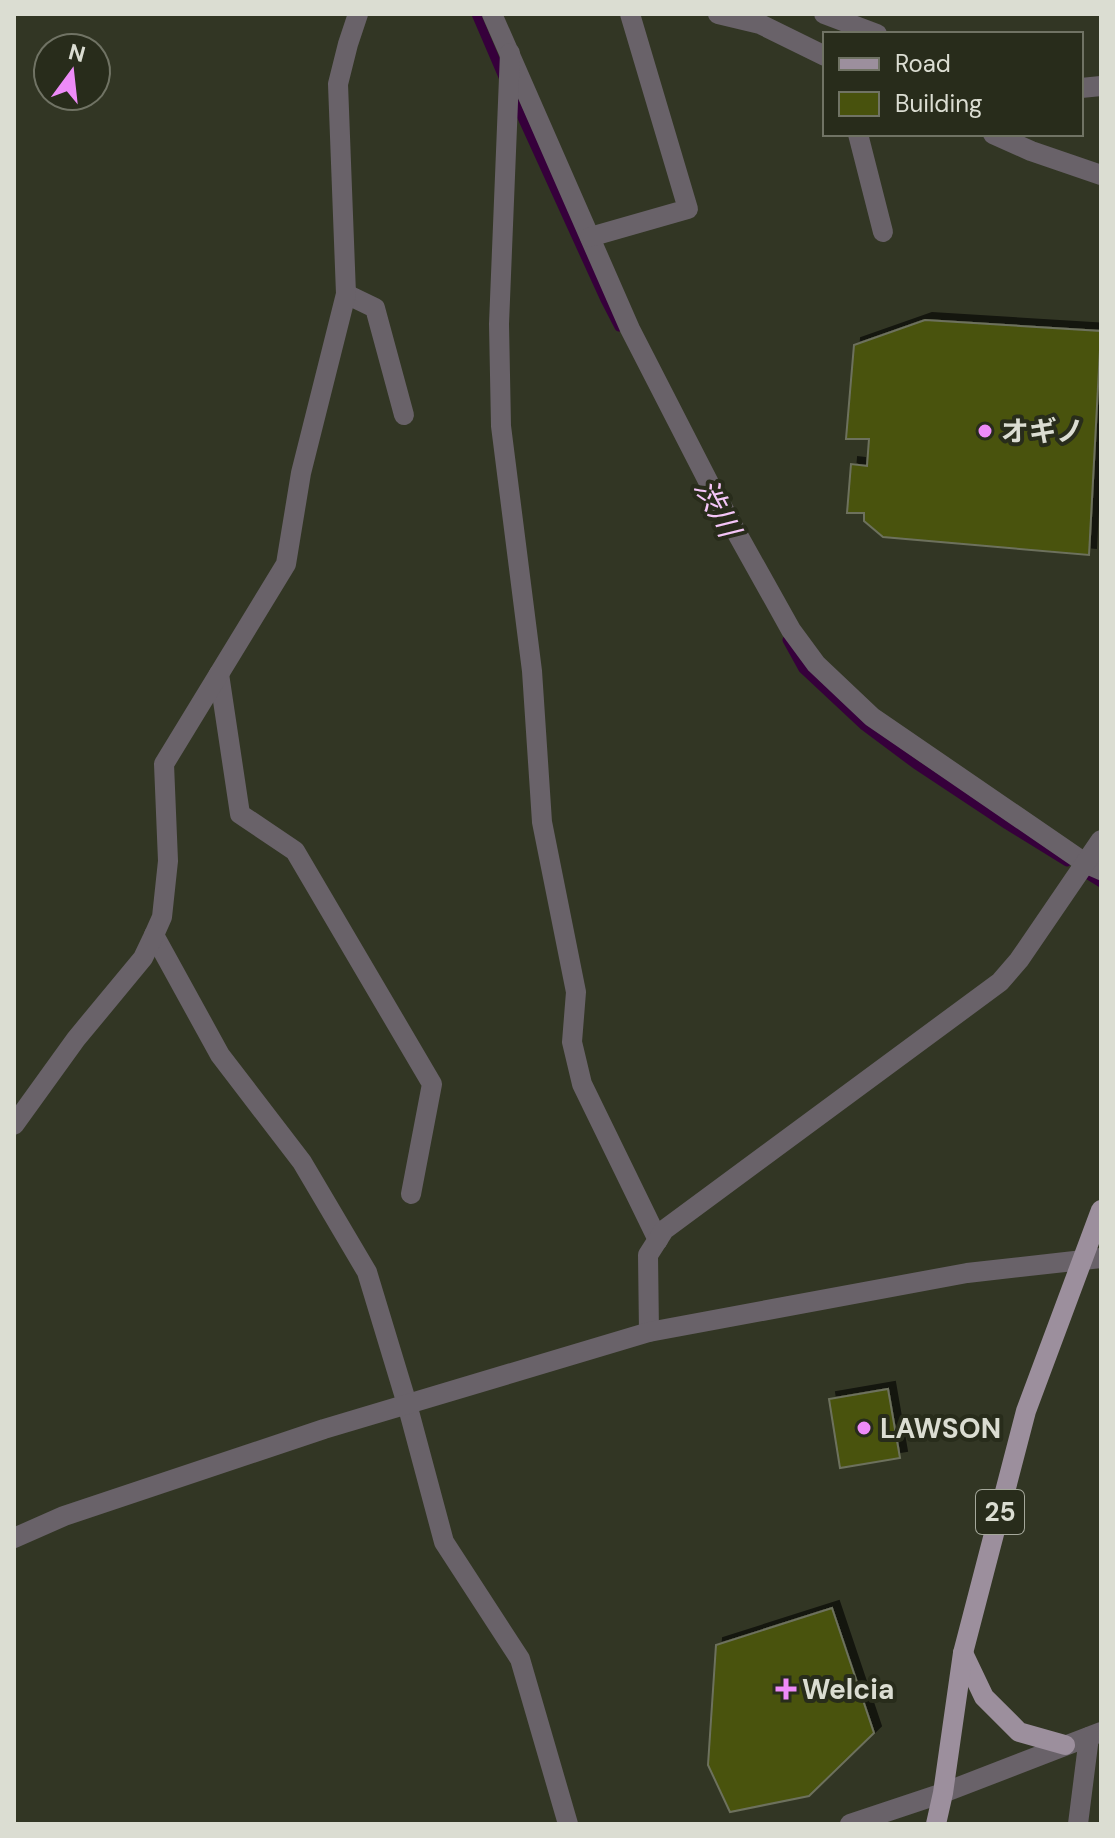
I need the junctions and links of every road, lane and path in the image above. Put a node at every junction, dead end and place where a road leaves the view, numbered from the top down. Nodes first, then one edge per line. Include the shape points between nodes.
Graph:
1 (358, 14) edge
2 (492, 14) edge
3 (630, 14) edge
4 (718, 14) edge
5 (824, 14) edge
6 (872, 32) edge
7 (510, 53) junction
8 (823, 55) edge
9 (859, 136) edge
10 (997, 136) edge
11 (1101, 175) edge
12 (883, 232) dead end
13 (590, 237) junction
14 (346, 294) junction
15 (404, 415) dead end
16 (219, 674) junction
17 (1101, 840) edge
18 (1093, 866) edge
19 (154, 935) junction
20 (14, 1125) edge
21 (411, 1194) dead end
22 (1101, 1210) edge
23 (658, 1240) junction
24 (1092, 1259) edge
25 (649, 1332) junction
26 (407, 1404) junction
27 (14, 1538) edge
28 (963, 1653) junction
29 (1095, 1734) edge
30 (1065, 1745) junction
31 (943, 1793) junction
32 (568, 1824) edge
33 (850, 1824) edge
34 (936, 1824) edge
35 (1078, 1824) edge

1 - 14 street via 338,84
2 - 7 street
3 - 13 street via 688,209
4 - 8 street via 760,24
5 - 6 street
7 - 13 street
7 - 23 street via 499,324 501,426 532,671 542,822 576,992 572,1042 582,1084
9 - 12 street
10 - 11 street
13 - 18 street via 630,329 710,485 791,630 816,664 872,717
14 - 15 street via 375,308
14 - 16 street via 301,473 286,564
16 - 19 street via 164,764 168,861 162,917
16 - 21 street via 240,814 295,851 432,1084
17 - 18 street
18 - 23 street via 1000,982 664,1230
19 - 20 street via 143,958
19 - 26 street via 220,1055 302,1162 367,1272
22 - 24 main road, 25
23 - 25 street via 648,1255
24 - 25 street via 967,1273
24 - 28 main road, 25 via 1026,1411
25 - 26 street
26 - 27 street via 64,1516
26 - 32 street via 444,1542 520,1659
28 - 30 main road via 984,1697 1019,1732
28 - 31 main road, 25
29 - 30 street
29 - 35 street
30 - 31 street
31 - 33 street
31 - 34 main road, 25

